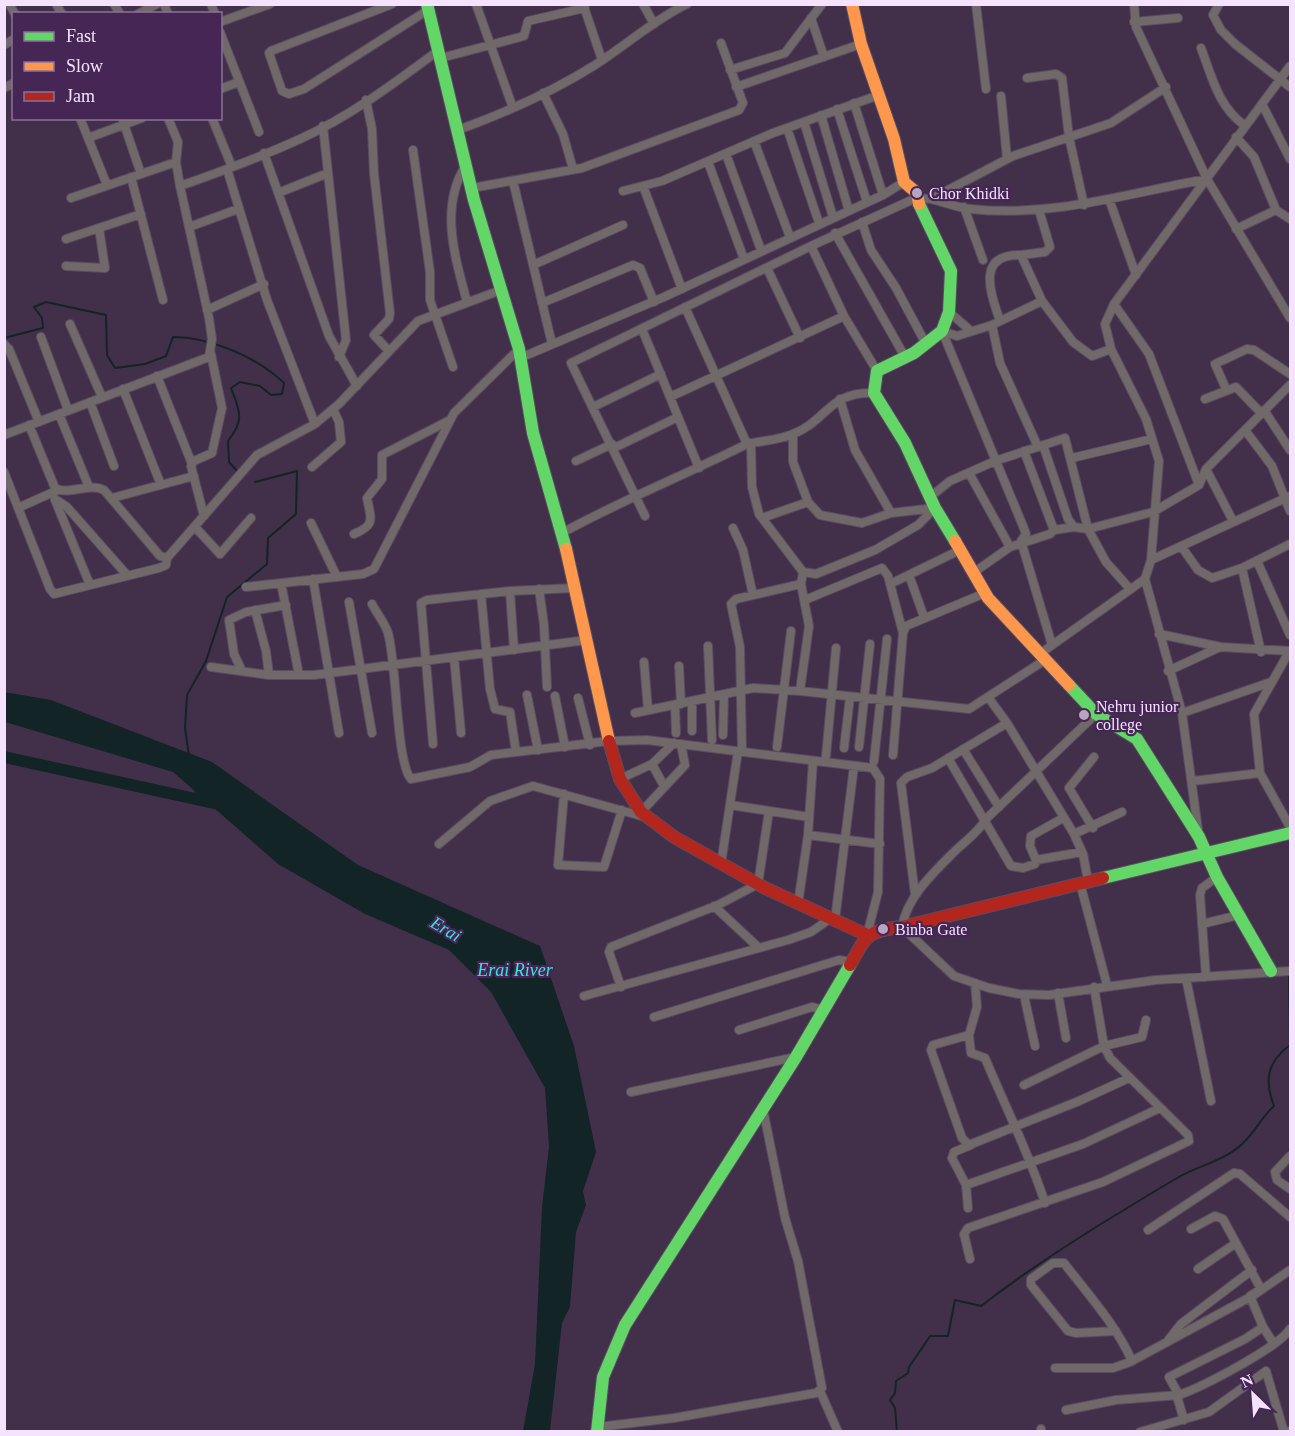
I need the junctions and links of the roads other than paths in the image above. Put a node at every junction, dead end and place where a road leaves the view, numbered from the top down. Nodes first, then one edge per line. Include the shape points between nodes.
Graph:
1 (157, 4) edge
2 (270, 4) edge
3 (392, 4) edge
4 (476, 4) edge
5 (643, 4) edge
6 (687, 4) edge
7 (822, 4) edge
8 (976, 4) edge
9 (1134, 4) edge
10 (1219, 4) edge
11 (10, 5) edge
12 (584, 6) edge
13 (855, 6) edge
14 (4, 7) edge
15 (428, 8) edge
16 (142, 12) edge
17 (811, 18) junction
18 (1178, 18) dead end
19 (222, 21) edge
20 (1134, 22) junction
21 (654, 24) junction
22 (222, 37) edge
23 (721, 43) dead end
24 (491, 44) junction
25 (861, 44) junction
26 (1201, 48) dead end
27 (440, 54) junction
28 (824, 57) junction
29 (602, 60) junction
30 (1290, 66) edge
31 (730, 70) junction
32 (1027, 78) dead end
33 (1280, 79) junction
34 (239, 82) junction
35 (736, 87) junction
36 (1166, 87) junction
37 (1290, 87) edge
38 (222, 88) edge
39 (986, 89) dead end
40 (543, 93) junction
41 (879, 96) junction
42 (1001, 96) dead end
43 (366, 100) junction
44 (854, 103) junction
45 (1263, 104) junction
46 (513, 108) junction
47 (837, 109) junction
48 (821, 115) junction
49 (81, 120) edge
50 (169, 120) edge
51 (213, 120) edge
52 (123, 122) edge
53 (804, 122) junction
54 (1244, 125) junction
55 (323, 126) junction
56 (787, 128) junction
57 (458, 130) junction
58 (259, 132) dead end
59 (1236, 136) junction
60 (1069, 137) junction
61 (88, 138) junction
62 (754, 141) junction
63 (413, 150) dead end
64 (264, 153) junction
65 (726, 154) junction
66 (1007, 159) junction
67 (1290, 159) edge
68 (176, 162) junction
69 (708, 162) junction
70 (466, 165) junction
71 (229, 168) junction
72 (573, 169) junction
73 (328, 173) junction
74 (141, 174) junction
75 (131, 177) junction
76 (1207, 179) junction
77 (513, 181) junction
78 (904, 182) junction
79 (107, 185) junction
80 (180, 186) junction
81 (643, 186) junction
82 (472, 188) junction
83 (623, 191) dead end
84 (278, 193) junction
85 (883, 195) junction
86 (71, 198) dead end
87 (916, 198) junction
88 (931, 199) junction
89 (1109, 199) junction
90 (867, 202) junction
91 (1084, 205) junction
92 (964, 207) junction
93 (238, 209) junction
94 (1039, 210) junction
95 (1276, 210) junction
96 (849, 211) junction
97 (141, 214) junction
98 (833, 217) junction
99 (1290, 219) edge
100 (862, 222) junction
101 (819, 223) junction
102 (623, 225) dead end
103 (189, 227) junction
104 (99, 228) junction
105 (1236, 229) junction
106 (835, 233) junction
107 (790, 237) junction
108 (66, 238) dead end
109 (811, 246) junction
110 (761, 250) junction
111 (1021, 255) junction
112 (744, 259) junction
113 (982, 260) dead end
114 (533, 265) junction
115 (66, 266) dead end
116 (767, 268) junction
117 (1136, 275) junction
118 (264, 284) junction
119 (682, 289) junction
120 (501, 290) junction
121 (163, 300) dead end
122 (1042, 301) junction
123 (467, 302) junction
124 (654, 302) junction
125 (542, 303) junction
126 (1114, 304) junction
127 (685, 307) junction
128 (207, 310) junction
129 (948, 312) junction
130 (435, 313) junction
131 (844, 316) junction
132 (1290, 318) edge
133 (996, 323) junction
134 (70, 324) dead end
135 (642, 329) junction
136 (942, 331) junction
137 (971, 331) junction
138 (41, 337) dead end
139 (800, 338) junction
140 (4, 344) edge
141 (552, 344) junction
142 (926, 344) junction
143 (1112, 349) junction
144 (388, 350) junction
145 (211, 353) junction
146 (519, 354) junction
147 (339, 357) junction
148 (905, 357) junction
149 (453, 367) dead end
150 (877, 371) junction
151 (661, 374) junction
152 (1290, 374) edge
153 (156, 376) junction
154 (716, 377) junction
155 (1290, 385) edge
156 (357, 386) junction
157 (123, 389) junction
158 (1227, 389) junction
159 (874, 393) junction
160 (102, 397) junction
161 (670, 398) junction
162 (840, 399) junction
163 (1205, 399) dead end
164 (90, 402) junction
165 (593, 407) junction
166 (333, 409) junction
167 (68, 410) junction
168 (1263, 412) junction
169 (59, 414) junction
170 (678, 417) junction
171 (450, 420) junction
172 (39, 422) junction
173 (315, 424) junction
174 (29, 425) junction
175 (1245, 430) junction
176 (5, 433) edge
177 (793, 434) junction
178 (1152, 439) junction
179 (749, 443) junction
180 (613, 446) junction
181 (1040, 446) junction
182 (1290, 450) edge
183 (1024, 451) junction
184 (1072, 458) junction
185 (576, 461) dead end
186 (995, 461) junction
187 (192, 464) junction
188 (114, 466) dead end
189 (312, 467) dead end
190 (699, 468) junction
191 (1206, 469) junction
192 (4, 472) edge
193 (969, 473) junction
194 (194, 476) junction
195 (161, 485) junction
196 (1199, 485) junction
197 (89, 487) junction
198 (55, 494) junction
199 (634, 496) junction
200 (1288, 497) edge
201 (112, 498) junction
202 (808, 502) junction
203 (933, 502) junction
204 (20, 507) junction
205 (1290, 511) edge
206 (1153, 512) junction
207 (891, 513) junction
208 (204, 516) junction
209 (645, 516) dead end
210 (251, 518) dead end
211 (762, 518) junction
212 (1233, 521) junction
213 (311, 523) dead end
214 (1074, 526) junction
215 (195, 527) junction
216 (733, 528) dead end
217 (1088, 529) junction
218 (1054, 530) junction
219 (561, 533) junction
220 (354, 534) dead end
221 (1022, 542) junction
222 (1290, 544) edge
223 (1181, 546) junction
224 (1010, 547) junction
225 (960, 550) junction
226 (167, 558) junction
227 (1151, 560) junction
228 (1257, 561) junction
229 (1242, 568) junction
230 (804, 572) junction
231 (973, 573) junction
232 (127, 575) junction
233 (909, 575) junction
234 (338, 577) junction
235 (313, 579) junction
236 (1145, 579) junction
237 (281, 583) junction
238 (801, 584) junction
239 (890, 584) junction
240 (90, 585) junction
241 (246, 587) dead end
242 (575, 588) junction
243 (539, 589) junction
244 (1130, 589) junction
245 (510, 591) junction
246 (985, 593) junction
247 (481, 594) junction
248 (753, 595) junction
249 (805, 600) junction
250 (349, 602) dead end
251 (372, 604) dead end
252 (286, 605) junction
253 (255, 610) junction
254 (924, 617) junction
255 (791, 631) dead end
256 (903, 633) junction
257 (1159, 634) junction
258 (1290, 635) edge
259 (887, 639) dead end
260 (587, 640) junction
261 (870, 644) dead end
262 (1052, 645) junction
263 (545, 646) junction
264 (708, 646) dead end
265 (1221, 647) junction
266 (836, 648) dead end
267 (514, 650) junction
268 (1261, 652) junction
269 (1290, 652) edge
270 (488, 653) junction
271 (454, 657) junction
272 (1043, 657) junction
273 (425, 661) junction
274 (644, 662) dead end
275 (394, 665) junction
276 (679, 666) dead end
277 (211, 667) dead end
278 (362, 669) junction
279 (242, 671) junction
280 (1168, 671) junction
281 (331, 673) junction
282 (269, 675) junction
283 (300, 675) junction
284 (1271, 682) junction
285 (547, 687) dead end
286 (782, 689) junction
287 (742, 690) junction
288 (800, 691) junction
289 (527, 695) dead end
290 (724, 695) junction
291 (832, 695) junction
292 (555, 696) dead end
293 (711, 697) junction
294 (850, 697) junction
295 (988, 697) junction
296 (578, 698) dead end
297 (864, 699) junction
298 (880, 701) junction
299 (897, 701) junction
300 (692, 702) junction
301 (678, 704) junction
302 (648, 710) junction
303 (635, 713) dead end
304 (1182, 713) junction
305 (1096, 714) junction
306 (1007, 723) junction
307 (692, 731) dead end
308 (339, 733) dead end
309 (372, 733) dead end
310 (461, 733) dead end
311 (676, 733) dead end
312 (723, 735) dead end
313 (712, 740) dead end
314 (609, 741) junction
315 (433, 744) dead end
316 (678, 744) junction
317 (590, 745) junction
318 (565, 747) junction
319 (777, 747) dead end
320 (859, 747) dead end
321 (844, 748) dead end
322 (963, 749) junction
323 (538, 750) junction
324 (516, 752) junction
325 (740, 752) junction
326 (893, 755) dead end
327 (826, 756) dead end
328 (1094, 757) dead end
329 (948, 758) junction
330 (813, 761) junction
331 (874, 761) dead end
332 (652, 764) junction
333 (854, 766) junction
334 (1037, 772) junction
335 (1260, 773) junction
336 (620, 779) junction
337 (1193, 781) junction
338 (664, 786) junction
339 (564, 794) junction
340 (730, 805) junction
341 (999, 807) junction
342 (622, 810) junction
343 (769, 811) junction
344 (1122, 812) dead end
345 (645, 815) junction
346 (809, 816) junction
347 (1063, 818) junction
348 (986, 819) junction
349 (1290, 827) edge
350 (1093, 828) junction
351 (1290, 833) edge
352 (1074, 834) junction
353 (808, 835) junction
354 (1199, 837) junction
355 (847, 840) junction
356 (439, 844) dead end
357 (880, 844) junction
358 (1082, 852) junction
359 (1205, 852) junction
360 (1036, 860) junction
361 (721, 864) junction
362 (1217, 877) junction
363 (1084, 882) junction
364 (758, 884) junction
365 (915, 894) junction
366 (798, 904) junction
367 (714, 906) junction
368 (1239, 915) junction
369 (833, 919) junction
370 (1202, 924) junction
371 (902, 927) junction
372 (867, 935) junction
373 (759, 948) junction
374 (851, 962) junction
375 (1271, 971) junction
376 (1290, 971) edge
377 (1206, 977) junction
378 (1186, 978) junction
379 (975, 983) junction
380 (1107, 985) junction
381 (621, 987) junction
382 (1094, 987) junction
383 (1058, 993) junction
384 (1024, 995) junction
385 (584, 996) dead end
386 (824, 1010) junction
387 (654, 1017) dead end
388 (1146, 1020) dead end
389 (739, 1030) dead end
390 (969, 1035) junction
391 (1066, 1038) dead end
392 (1035, 1046) dead end
393 (1104, 1046) junction
394 (796, 1057) junction
395 (1130, 1078) junction
396 (1024, 1085) dead end
397 (631, 1092) dead end
398 (1211, 1101) dead end
399 (1160, 1108) junction
400 (763, 1109) junction
401 (1013, 1127) junction
402 (971, 1145) junction
403 (1290, 1156) edge
404 (1031, 1160) junction
405 (966, 1185) junction
406 (1290, 1189) edge
407 (1045, 1203) junction
408 (968, 1208) dead end
409 (1290, 1217) edge
410 (1191, 1229) dead end
411 (1148, 1230) dead end
412 (1236, 1243) junction
413 (970, 1259) dead end
414 (1198, 1269) dead end
415 (1252, 1270) junction
416 (1290, 1270) edge
417 (1261, 1289) junction
418 (1250, 1296) junction
419 (1263, 1327) junction
420 (1116, 1331) junction
421 (1289, 1331) edge
422 (1167, 1342) junction
423 (1290, 1343) edge
424 (1274, 1344) junction
425 (1132, 1361) junction
426 (1055, 1368) dead end
427 (820, 1391) junction
428 (1179, 1395) junction
429 (1066, 1410) dead end
430 (1184, 1420) junction
431 (597, 1429) edge
432 (838, 1431) edge
433 (1140, 1431) edge
434 (1284, 1431) edge

1 - 16 street
2 - 19 street
3 - 15 street via 271,51 282,91 289,94 304,89
4 - 24 street
5 - 21 street
6 - 21 street
7 - 17 street
8 - 39 street
9 - 20 street
10 - 33 street via 1213,15 1221,30
11 - 14 street
12 - 24 street via 528,21 524,36
12 - 29 street
13 - 25 street
15 - 27 street
17 - 28 street
17 - 31 street via 785,53
18 - 20 street
20 - 36 street
21 - 29 street
22 - 34 street
23 - 31 street
24 - 27 street
24 - 46 street
25 - 28 street
25 - 41 street
26 - 54 street via 1221,101
27 - 43 street
27 - 57 street
28 - 35 street
29 - 40 street
30 - 33 street
31 - 35 street
32 - 60 street via 1061,75
33 - 37 street
33 - 45 street
34 - 38 street
34 - 58 street
35 - 72 street via 743,103 740,110
36 - 60 street via 1111,123
36 - 76 street
40 - 46 street
40 - 72 street
41 - 44 street
41 - 78 street
42 - 66 street
43 - 55 street
43 - 144 street via 390,313 374,335
44 - 47 street
44 - 85 street
45 - 54 street
45 - 67 street
46 - 57 street
47 - 48 street
47 - 90 street
48 - 53 street
48 - 96 street
49 - 61 street
50 - 68 street via 178,142
51 - 71 street
52 - 61 street
52 - 74 street
53 - 56 street
53 - 98 street
54 - 59 street
55 - 64 street
55 - 73 street
56 - 62 street
56 - 101 street
57 - 70 street
59 - 76 street
59 - 95 street via 1254,158
60 - 66 street
60 - 91 street
61 - 79 street
62 - 65 street
62 - 107 street
63 - 130 street via 430,272 430,300
64 - 71 street
64 - 84 street
65 - 69 street
65 - 110 street
66 - 88 street
68 - 74 street
68 - 80 street
69 - 81 street
69 - 112 street
70 - 82 street
70 - 123 street via 452,194 452,235
71 - 80 street
71 - 93 street
72 - 77 street
73 - 84 street
73 - 147 street via 346,340
74 - 75 street
75 - 79 street
75 - 97 street
76 - 89 street
76 - 105 street
76 - 117 street
77 - 82 street
77 - 114 street
78 - 85 street
78 - 87 street via 917,193
79 - 86 street
80 - 103 street
81 - 83 street
81 - 119 street
82 - 120 street
84 - 147 street
85 - 90 street
87 - 88 street
87 - 100 street
87 - 129 street via 951,271
88 - 92 street
89 - 91 street
89 - 117 street
90 - 96 street
91 - 94 street
92 - 94 street
92 - 113 street
93 - 103 street
93 - 118 street
94 - 111 street via 1050,247 1045,252
95 - 99 street
95 - 105 street
96 - 98 street
97 - 104 street
97 - 121 street
98 - 101 street
100 - 106 street
100 - 142 street via 871,250
101 - 107 street
102 - 114 street
103 - 128 street
104 - 108 street
104 - 115 street via 105,268
105 - 132 street
106 - 109 street
106 - 148 street
107 - 110 street
109 - 116 street
109 - 131 street
110 - 112 street
111 - 122 street
111 - 133 street via 1004,258 991,268 988,283
112 - 119 street
114 - 125 street
116 - 127 street
116 - 139 street
117 - 126 street
118 - 128 street
118 - 173 street via 290,365
119 - 124 street
120 - 123 street
120 - 146 street
122 - 133 street
122 - 143 street via 1073,342 1092,356
123 - 130 street
124 - 125 street via 640,268 633,265
124 - 141 street
125 - 141 street
126 - 143 street via 1105,324
126 - 196 street via 1157,371
127 - 135 street
127 - 154 street
128 - 145 street
129 - 136 street
129 - 137 street
130 - 144 street via 418,321
130 - 149 street
131 - 139 street
131 - 150 street
133 - 137 street
133 - 181 street via 1000,363
134 - 160 street
135 - 151 street
135 - 165 street via 571,363
136 - 137 street via 957,336
136 - 142 street
136 - 186 street
138 - 167 street
139 - 154 street
140 - 172 street
141 - 146 street
142 - 148 street
143 - 178 street
144 - 156 street
145 - 153 street via 205,359
145 - 187 street via 221,413 212,453
146 - 171 street
146 - 219 street via 533,433
147 - 156 street
148 - 150 street
150 - 159 street
151 - 161 street
151 - 165 street
152 - 158 street via 1247,349 1215,364
153 - 157 street
153 - 187 street
154 - 161 street
154 - 179 street
155 - 168 street
156 - 166 street
157 - 160 street
157 - 195 street
158 - 163 street
158 - 168 street via 1239,389
159 - 162 street
159 - 203 street via 905,443
160 - 164 street
161 - 170 street
162 - 177 street
162 - 207 street via 855,450
164 - 167 street
164 - 188 street
165 - 180 street
166 - 173 street
166 - 189 street via 341,442
167 - 169 street
168 - 175 street
168 - 182 street
169 - 172 street
169 - 197 street
170 - 180 street
170 - 190 street
171 - 220 street via 382,455 382,479 367,498 371,522
171 - 234 street via 379,561 367,573
172 - 174 street
173 - 208 street via 257,455
174 - 176 street
174 - 198 street
175 - 191 street
175 - 200 street via 1272,466
177 - 179 street
177 - 202 street via 793,462
178 - 184 street
178 - 206 street via 1159,461
179 - 190 street
179 - 211 street via 752,487
180 - 185 street
180 - 199 street
181 - 183 street
181 - 184 street via 1065,438
181 - 214 street
183 - 186 street
183 - 218 street
184 - 217 street
186 - 193 street
186 - 221 street via 1026,534
187 - 194 street
190 - 199 street
191 - 196 street
191 - 212 street
192 - 204 street
193 - 203 street via 950,482
193 - 224 street
194 - 195 street
194 - 208 street
195 - 201 street
196 - 206 street
197 - 198 street
197 - 201 street via 102,489
198 - 204 street
198 - 232 street
198 - 240 street
199 - 209 street
199 - 219 street
200 - 205 street
200 - 212 street
201 - 226 street via 160,556
202 - 207 street via 820,515 862,523
202 - 211 street
203 - 207 street
203 - 225 street
203 - 230 street via 918,525 875,550 816,574
204 - 240 street via 52,592
206 - 217 street
206 - 227 street
208 - 215 street
210 - 215 street via 220,554
211 - 230 street
212 - 223 street
213 - 234 street
214 - 217 street
214 - 218 street
215 - 226 street
216 - 248 street
217 - 244 street via 1106,562
218 - 221 street
219 - 242 street
221 - 224 street
221 - 262 street
222 - 228 street
223 - 227 street
223 - 229 street via 1198,570 1212,578
224 - 231 street
225 - 231 street
225 - 233 street
226 - 232 street via 162,567
227 - 236 street
228 - 229 street
228 - 258 street
229 - 268 street
230 - 238 street
231 - 246 street
232 - 240 street
233 - 239 street
233 - 254 street
234 - 235 street
235 - 237 street
235 - 281 street
236 - 244 street
236 - 257 street
237 - 241 street
237 - 252 street
238 - 248 street
238 - 249 street
239 - 249 street via 886,571 879,567
239 - 256 street
242 - 243 street
242 - 260 street
243 - 245 street
243 - 263 street
244 - 262 street
245 - 247 street
245 - 267 street
246 - 254 street
246 - 272 street
247 - 270 street
247 - 273 street via 421,603
248 - 287 street via 731,604 740,647
249 - 288 street via 809,626
250 - 278 street
251 - 275 street via 388,633
252 - 253 street
252 - 283 street
253 - 279 street via 229,620 234,654
253 - 282 street
254 - 256 street via 909,624
255 - 286 street
256 - 299 street
257 - 265 street
257 - 280 street
259 - 298 street
260 - 263 street
260 - 314 street
261 - 297 street
262 - 272 street
263 - 267 street
263 - 285 street
264 - 293 street
265 - 268 street
265 - 280 street
266 - 291 street
267 - 270 street
268 - 269 street
269 - 284 street
270 - 271 street
270 - 324 street via 494,706 510,712
271 - 273 street
271 - 310 street
272 - 295 street
272 - 305 street
273 - 275 street
273 - 315 street
274 - 302 street
275 - 278 street
275 - 324 street via 404,763 411,779 470,767 487,756
276 - 301 street
277 - 279 street
278 - 281 street
278 - 309 street
279 - 282 street
280 - 304 street
281 - 283 street
281 - 308 street
282 - 283 street
284 - 304 street
284 - 335 street via 1254,714
286 - 287 street
286 - 288 street
286 - 319 street
287 - 290 street
287 - 325 street
288 - 291 street
289 - 323 street
290 - 293 street
290 - 312 street
291 - 294 street
291 - 327 street
292 - 318 street
293 - 300 street
293 - 313 street
294 - 297 street
294 - 321 street
295 - 299 street via 962,709
295 - 306 street
296 - 317 street
297 - 298 street
297 - 320 street
298 - 299 street
298 - 331 street
299 - 326 street
300 - 301 street
300 - 307 street
301 - 302 street
301 - 311 street
302 - 303 street
304 - 337 street
305 - 334 street
305 - 354 street via 1137,739
306 - 322 street
306 - 334 street
314 - 316 street
314 - 317 street
314 - 336 street
316 - 325 street
316 - 332 street
316 - 338 street via 685,765
317 - 318 street
318 - 323 street
322 - 329 street
322 - 341 street
323 - 324 street
325 - 330 street
325 - 340 street
328 - 350 street via 1069,788
329 - 348 street
329 - 365 street via 900,783
330 - 333 street
330 - 346 street
332 - 336 street
332 - 338 street
333 - 355 street
333 - 357 street via 873,768 879,774
334 - 341 street
334 - 347 street
335 - 337 street
335 - 349 street
336 - 345 street
337 - 354 street
338 - 345 street
339 - 342 street
339 - 342 street via 558,865 604,867
339 - 356 street via 533,786 499,797
340 - 343 street
340 - 361 street
341 - 348 street
342 - 345 street
343 - 346 street
343 - 364 street
344 - 350 street
345 - 361 street
346 - 353 street
347 - 352 street
347 - 360 street via 1031,836 1030,846
348 - 360 street via 1011,866 1023,868
348 - 365 street
350 - 352 street
351 - 359 street
352 - 358 street
353 - 355 street
353 - 366 street
354 - 359 street
355 - 357 street
355 - 369 street
357 - 372 street via 878,892
358 - 360 street
358 - 363 street
359 - 362 street
359 - 363 street
361 - 364 street
362 - 368 street
362 - 370 street via 1201,891
363 - 371 street
363 - 380 street
364 - 366 street
364 - 367 street
365 - 371 street
366 - 369 street
367 - 373 street
367 - 381 street via 611,947
368 - 370 street
368 - 375 street
369 - 372 street
369 - 373 street via 800,936
370 - 377 street
371 - 372 street
371 - 379 street via 954,976
372 - 374 street
373 - 381 street
374 - 386 street
374 - 387 street via 839,960
375 - 376 street
375 - 377 street
377 - 378 street
378 - 380 street
378 - 398 street
379 - 384 street
379 - 390 street via 977,1010
380 - 382 street
381 - 385 street
382 - 383 street
382 - 393 street
383 - 384 street
383 - 391 street
384 - 392 street
386 - 389 street via 812,1007
386 - 394 street
388 - 393 street via 1142,1037
390 - 401 street via 971,1053 985,1058
390 - 402 street via 933,1045 931,1050 962,1138
393 - 395 street via 1115,1065
393 - 396 street
394 - 397 street
394 - 400 street
395 - 399 street
395 - 401 street
399 - 404 street via 1083,1144
399 - 407 street via 1188,1135 1187,1144
400 - 427 street via 785,1218 798,1261
400 - 431 street via 625,1325 603,1377
401 - 402 street
401 - 404 street
402 - 405 street via 952,1155
403 - 406 street via 1275,1172 1277,1180
404 - 405 street
404 - 407 street
405 - 408 street
407 - 413 street via 966,1230
409 - 411 street via 1234,1173
410 - 412 street via 1219,1216
412 - 414 street
412 - 415 street
415 - 417 street
415 - 422 street via 1181,1324
416 - 417 street
417 - 418 street
418 - 419 street
418 - 422 street
419 - 424 street
419 - 428 street via 1169,1377
420 - 420 street via 1063,1262 1053,1263 1031,1279 1031,1285 1068,1331
420 - 425 street
421 - 423 street
421 - 424 street
422 - 425 street
424 - 428 street
425 - 426 street via 1113,1368
427 - 431 street
427 - 432 street
428 - 429 street via 1116,1400
428 - 430 street
430 - 433 street
430 - 434 street via 1209,1412 1266,1371

